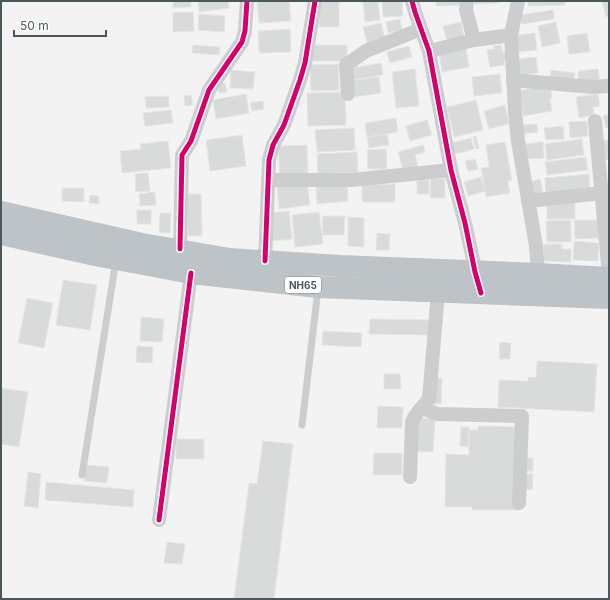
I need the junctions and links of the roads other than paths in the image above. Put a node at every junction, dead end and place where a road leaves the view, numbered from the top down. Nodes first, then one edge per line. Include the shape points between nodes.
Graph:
1 (247, 1) edge
2 (315, 1) edge
3 (412, 1) edge
4 (467, 1) edge
5 (518, 1) edge
6 (421, 29) junction
7 (511, 35) junction
8 (474, 40) junction
9 (429, 51) junction
10 (513, 80) junction
11 (609, 86) edge
12 (348, 94) dead end
13 (595, 121) dead end
14 (605, 168) edge
15 (451, 170) junction
16 (268, 180) junction
17 (602, 192) junction
18 (528, 201) junction
19 (1, 212) edge
20 (1, 234) edge
21 (180, 249) junction
22 (116, 259) junction
23 (265, 261) junction
24 (475, 272) junction
25 (191, 273) junction
26 (538, 274) junction
27 (609, 275) edge
28 (609, 278) edge
29 (318, 287) junction
30 (438, 292) junction
31 (481, 293) junction
32 (609, 298) edge
33 (422, 408) junction
34 (302, 426) dead end
35 (82, 475) dead end
36 (410, 477) dead end
37 (519, 503) dead end
38 (159, 520) dead end

1 - 21 street via 242,42 209,90 191,141 182,155
2 - 16 street via 305,63 284,125 270,153
3 - 6 street
4 - 8 street via 466,10
5 - 7 street
6 - 9 street
6 - 12 street via 366,51 346,65
7 - 8 street
7 - 10 street
8 - 9 street
9 - 15 street
10 - 11 street via 592,87
10 - 18 street via 518,141
13 - 14 street
14 - 17 street
15 - 16 street via 351,180
15 - 24 street
16 - 23 street
17 - 18 street
17 - 27 street
18 - 26 street
19 - 21 highway, NH65 via 142,244
20 - 22 highway, NH65
21 - 23 highway, NH65 via 230,259
22 - 25 highway, NH65
22 - 35 lane
23 - 24 highway, NH65
24 - 26 highway, NH65
24 - 31 street
25 - 29 highway, NH65
25 - 38 street
26 - 28 highway, NH65
29 - 30 highway, NH65
29 - 34 lane
30 - 31 highway, NH65
30 - 33 street via 429,400
31 - 32 highway, NH65
33 - 36 street via 412,422
33 - 37 street via 437,414 522,416

